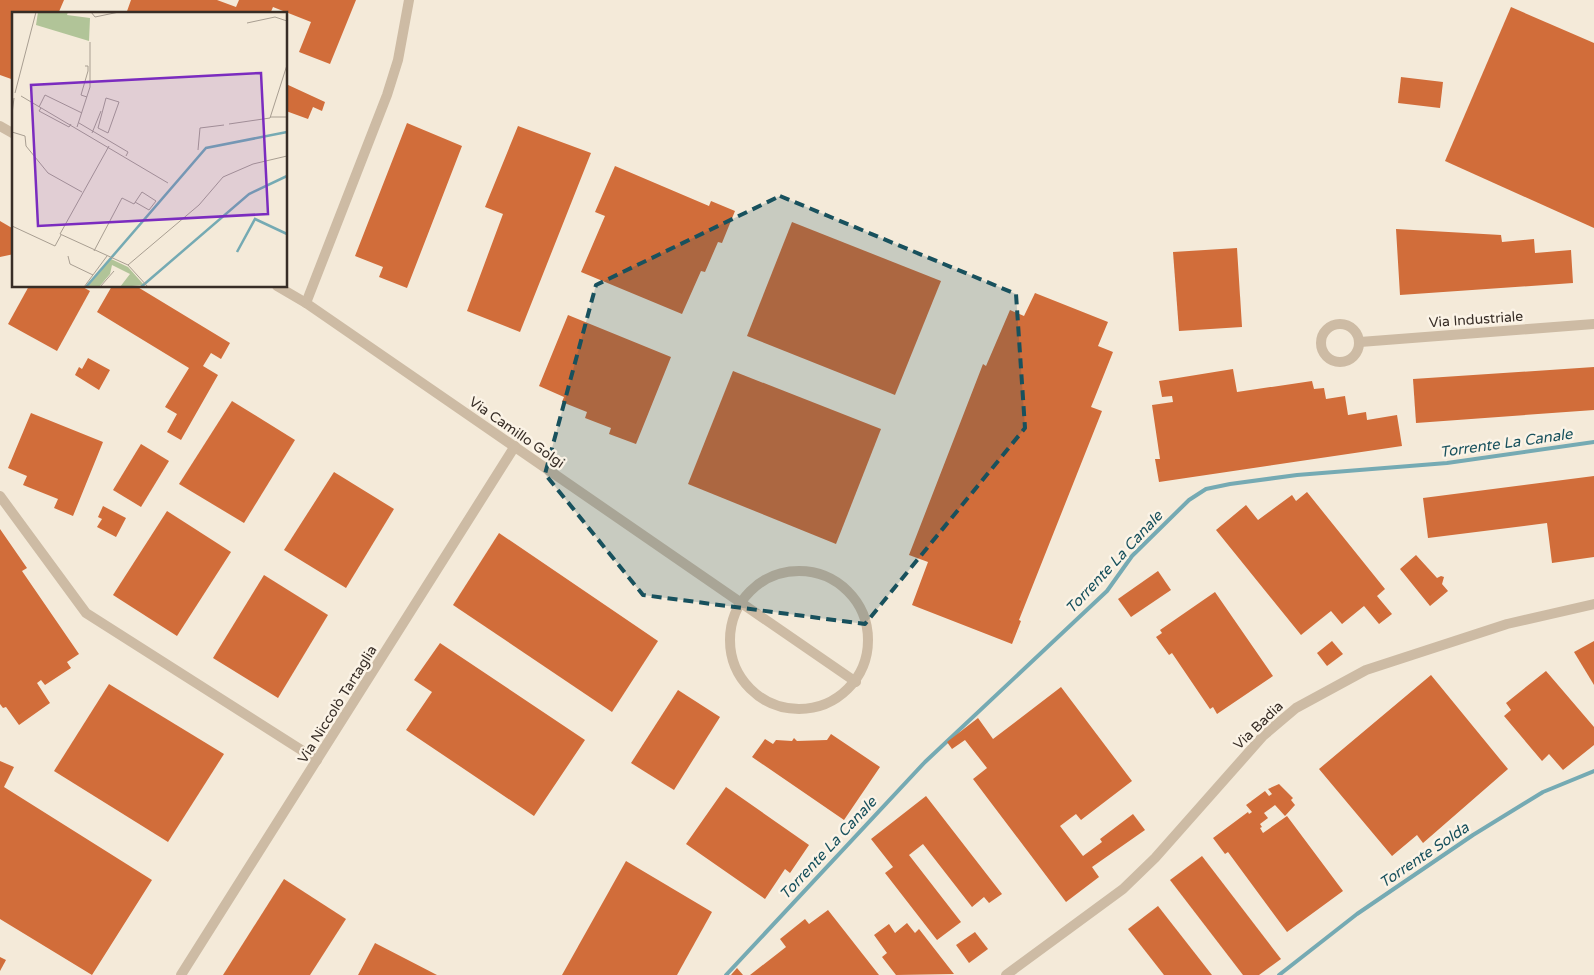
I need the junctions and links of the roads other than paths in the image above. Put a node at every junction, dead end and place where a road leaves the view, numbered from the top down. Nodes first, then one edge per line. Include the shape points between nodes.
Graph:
1 (409, 0) edge
2 (0, 126) edge
3 (12, 133) edge
4 (280, 288) edge
5 (306, 303) junction
6 (1594, 324) edge
7 (1360, 342) dead end
8 (515, 446) junction
9 (0, 496) edge
10 (741, 601) junction
11 (1594, 604) edge
12 (856, 682) junction
13 (317, 760) junction
14 (181, 975) edge
15 (1006, 975) edge

1 - 5 street via 398,60 387,95
2 - 3 street
4 - 5 street, Via Camillo Golgi
5 - 8 street, Via Camillo Golgi
6 - 7 street, Via Industriale
8 - 10 street, Via Camillo Golgi
8 - 13 street, Via Niccolò Tartaglia
9 - 13 street via 86,613
10 - 12 street, Via Camillo Golgi
10 - 12 street via 731,623 729,647 736,670 750,690 769,704 792,710 816,708 838,698
10 - 12 street via 756,585 776,574 820,573 840,583 855,598 866,618 866,662
11 - 15 street, Via Badia via 1507,624 1366,670 1296,708 1263,736 1155,858 1123,889
13 - 14 street, Via Niccolò Tartaglia

